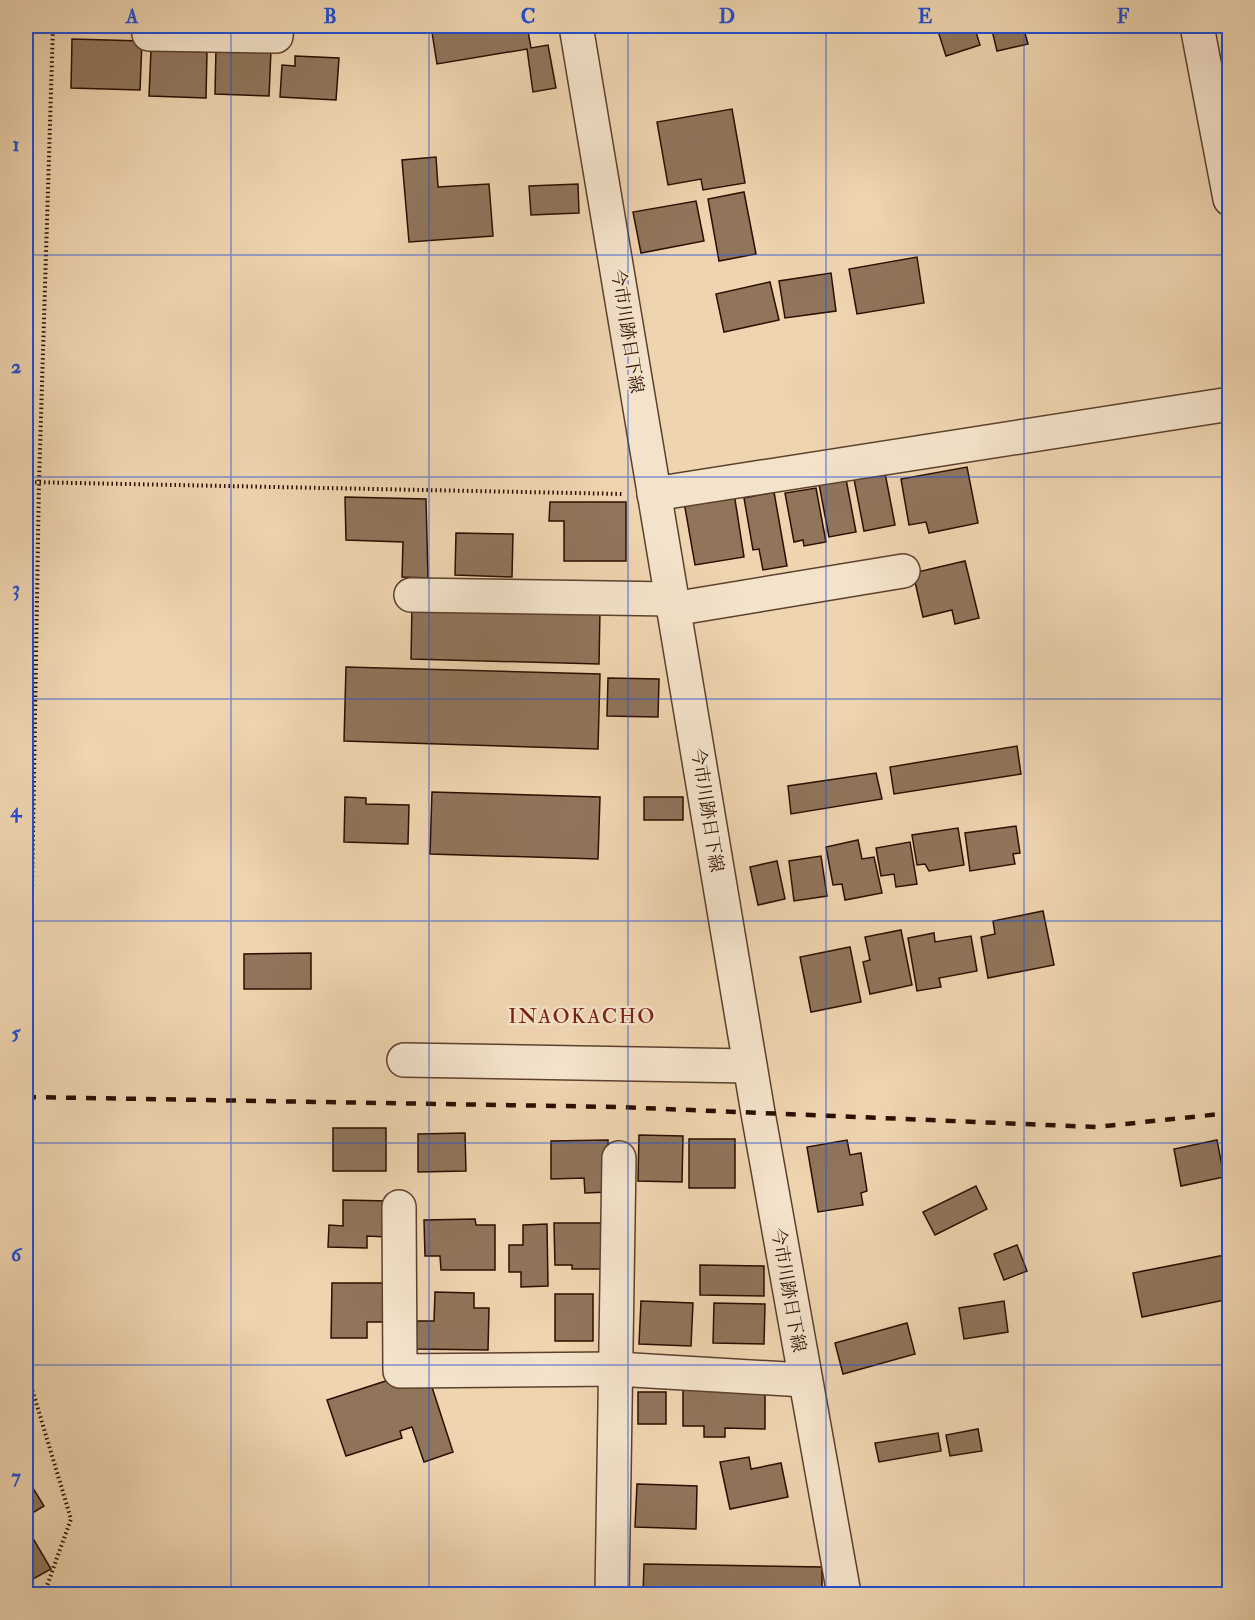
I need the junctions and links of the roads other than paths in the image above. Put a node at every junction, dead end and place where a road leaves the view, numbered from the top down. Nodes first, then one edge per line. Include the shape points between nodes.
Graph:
1 (149, 26) edge
2 (277, 26) edge
3 (576, 26) edge
4 (1197, 26) edge
5 (1216, 62) edge
6 (1230, 199) edge
7 (1230, 404) edge
8 (654, 495) junction
9 (903, 571) dead end
10 (411, 595) dead end
11 (673, 604) junction
12 (404, 1059) dead end
13 (750, 1066) junction
14 (619, 1158) dead end
15 (399, 1207) dead end
16 (616, 1369) junction
17 (804, 1380) junction
18 (612, 1594) edge
19 (844, 1594) edge

1 - 2 street via 149,34 276,36
3 - 8 street, 今市川跡日下線
4 - 5 street
5 - 6 street
7 - 8 street
8 - 11 street, 今市川跡日下線
9 - 11 street
10 - 11 street
11 - 13 street, 今市川跡日下線
12 - 13 street
13 - 17 street, 今市川跡日下線
14 - 16 street
15 - 16 street via 400,1371
16 - 17 street
16 - 18 street
17 - 19 street, 今市川跡日下線

